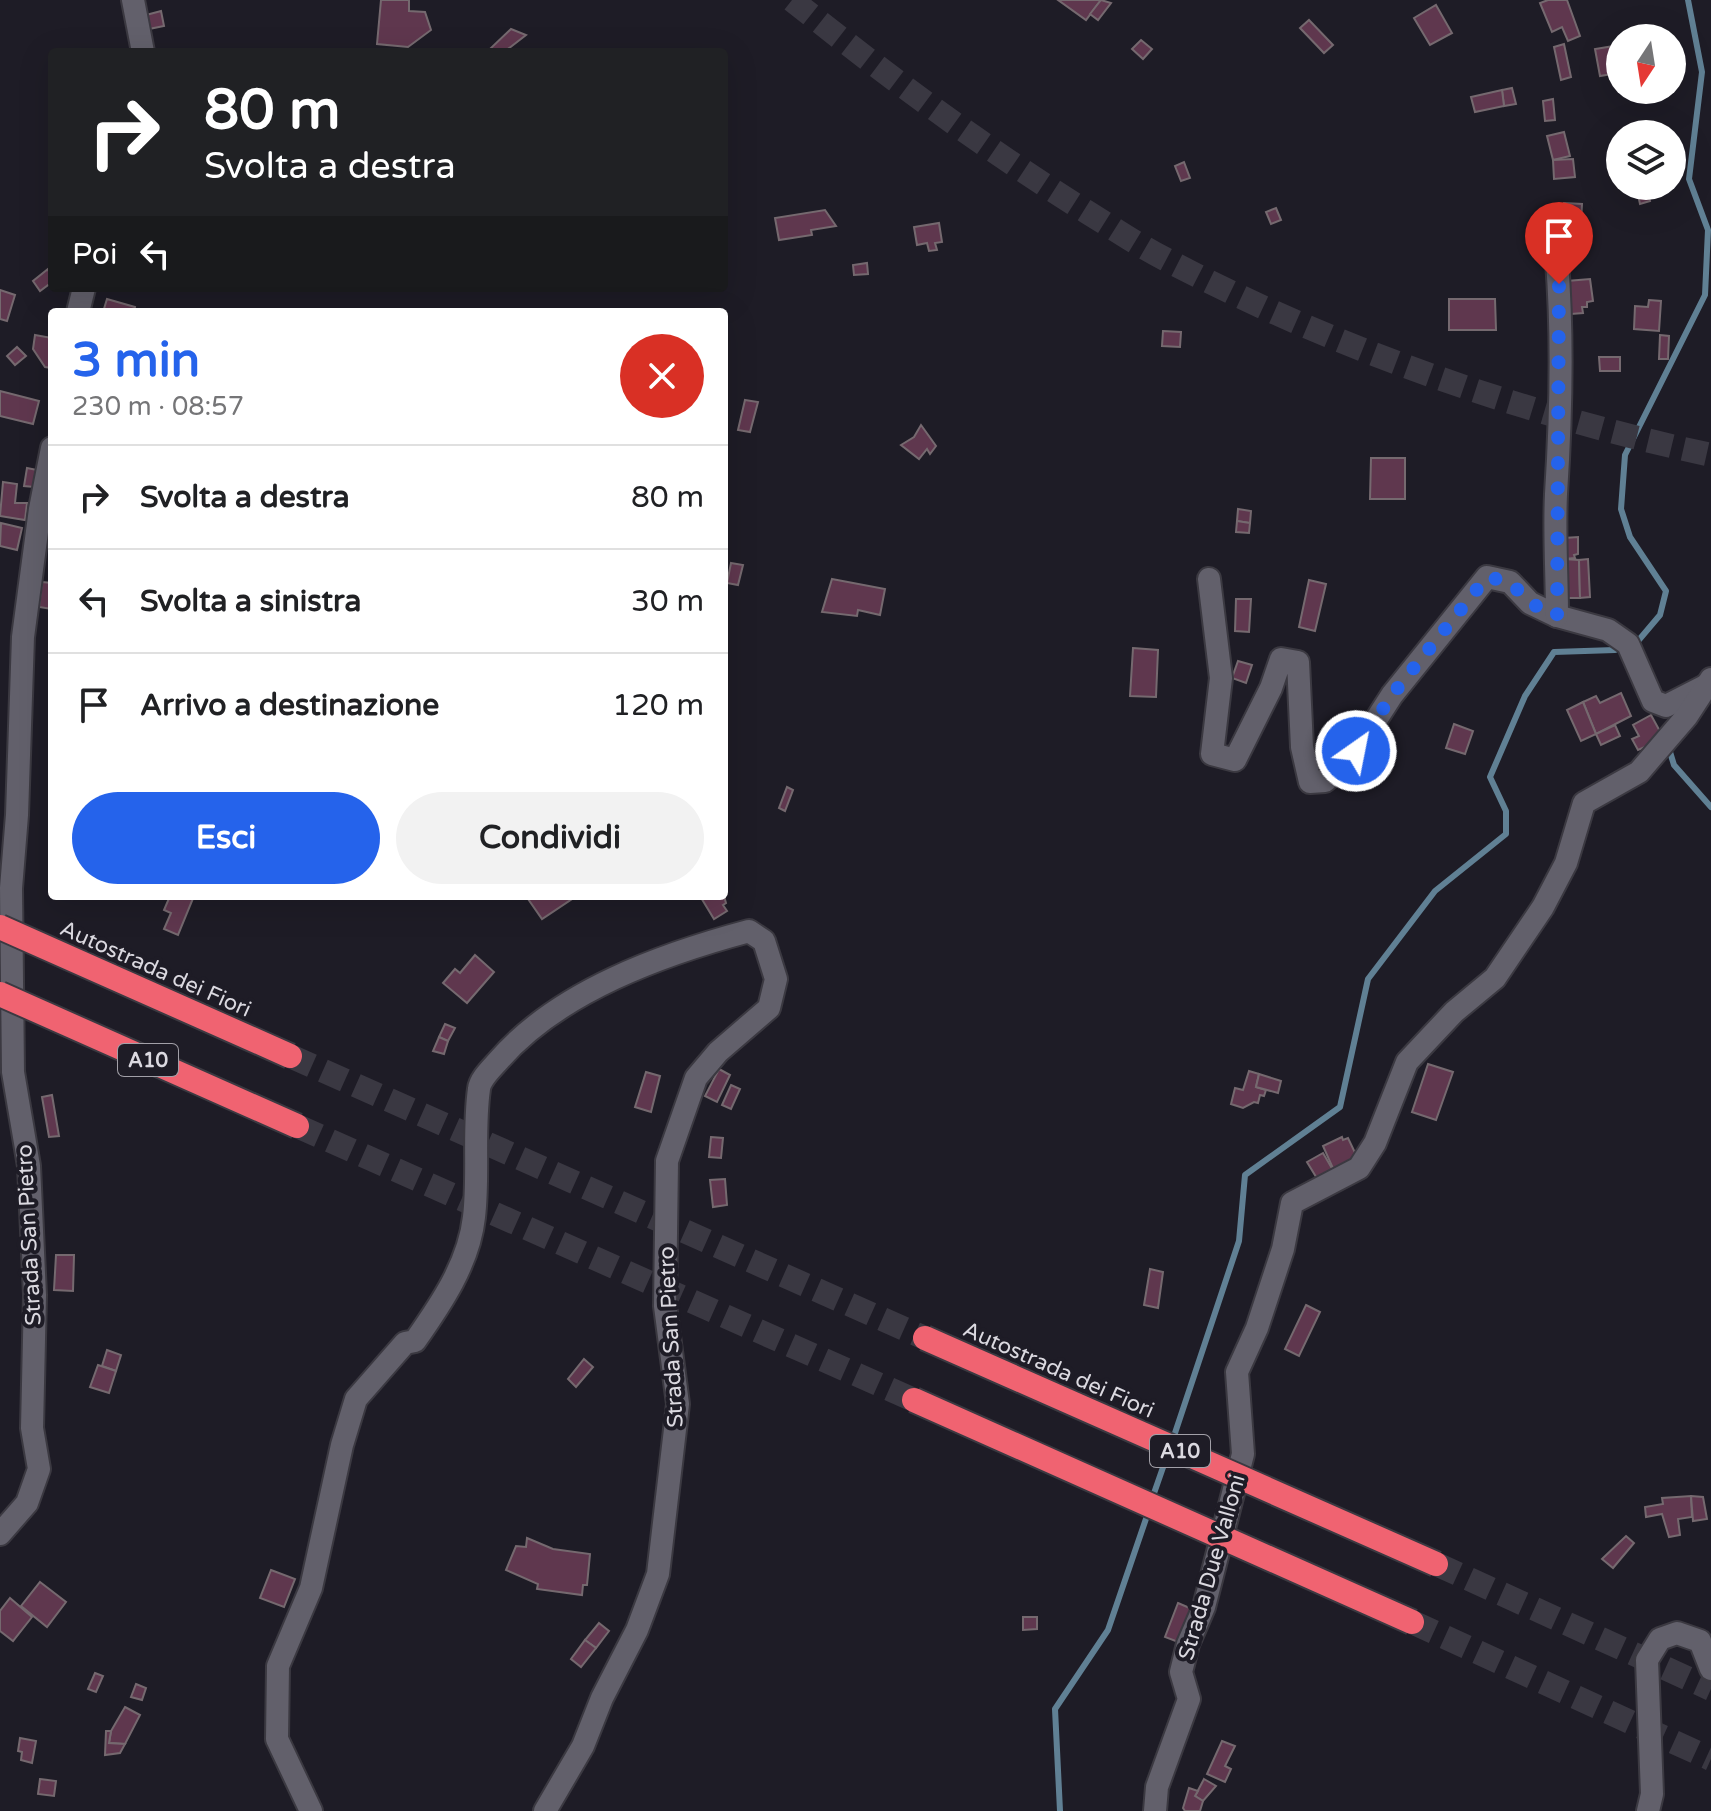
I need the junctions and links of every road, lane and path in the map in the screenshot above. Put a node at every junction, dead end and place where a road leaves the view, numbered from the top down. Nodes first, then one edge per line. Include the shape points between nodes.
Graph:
1 (133, 0) edge
2 (142, 48) edge
3 (1557, 261) dead end
4 (48, 468) edge
5 (1209, 579) dead end
6 (1557, 616) junction
7 (1709, 682) edge
8 (0, 927) edge
9 (0, 994) edge
10 (290, 1056) tunnel mouth
11 (297, 1126) tunnel mouth
12 (925, 1338) tunnel mouth
13 (914, 1400) tunnel mouth
14 (0, 1534) edge
15 (1436, 1564) tunnel mouth
16 (1412, 1622) tunnel mouth
17 (1711, 1669) edge
18 (311, 1811) edge
19 (545, 1811) edge
20 (1155, 1811) edge
21 (1648, 1811) edge

1 - 2 street
3 - 6 street
4 - 14 street, Strada San Pietro via 23,637 11,888 13,1072 29,1166 35,1295 32,1428 39,1469 27,1503
5 - 6 street via 1221,678 1212,754 1235,760 1281,659 1298,662 1302,747 1310,782 1325,781 1356,751 1392,695 1487,577 1510,582 1530,603
6 - 7 street via 1608,630 1628,644 1658,705 1666,706
7 - 20 street, Strada Due Valloni via 1639,772 1584,803 1566,863 1543,907 1495,978 1407,1062 1375,1143 1359,1168 1292,1203 1283,1249 1237,1372 1243,1454 1204,1607 1181,1672 1189,1699 1157,1787
8 - 10 highway, Autostrada dei Fiori, bridge
9 - 11 highway, A10, bridge
12 - 15 highway, Autostrada dei Fiori / A10, bridge
13 - 16 highway, bridge
17 - 21 street via 1700,1641 1677,1633 1660,1639 1647,1660 1652,1794
18 - 19 street, Strada San Pietro via 277,1739 278,1666 311,1588 356,1399 405,1343 415,1341 457,1275 468,1245 474,1217 479,1086 530,1028 604,982 749,931 764,941 776,979 769,1008 696,1078 667,1161 665,1306 678,1404 658,1574 583,1746

